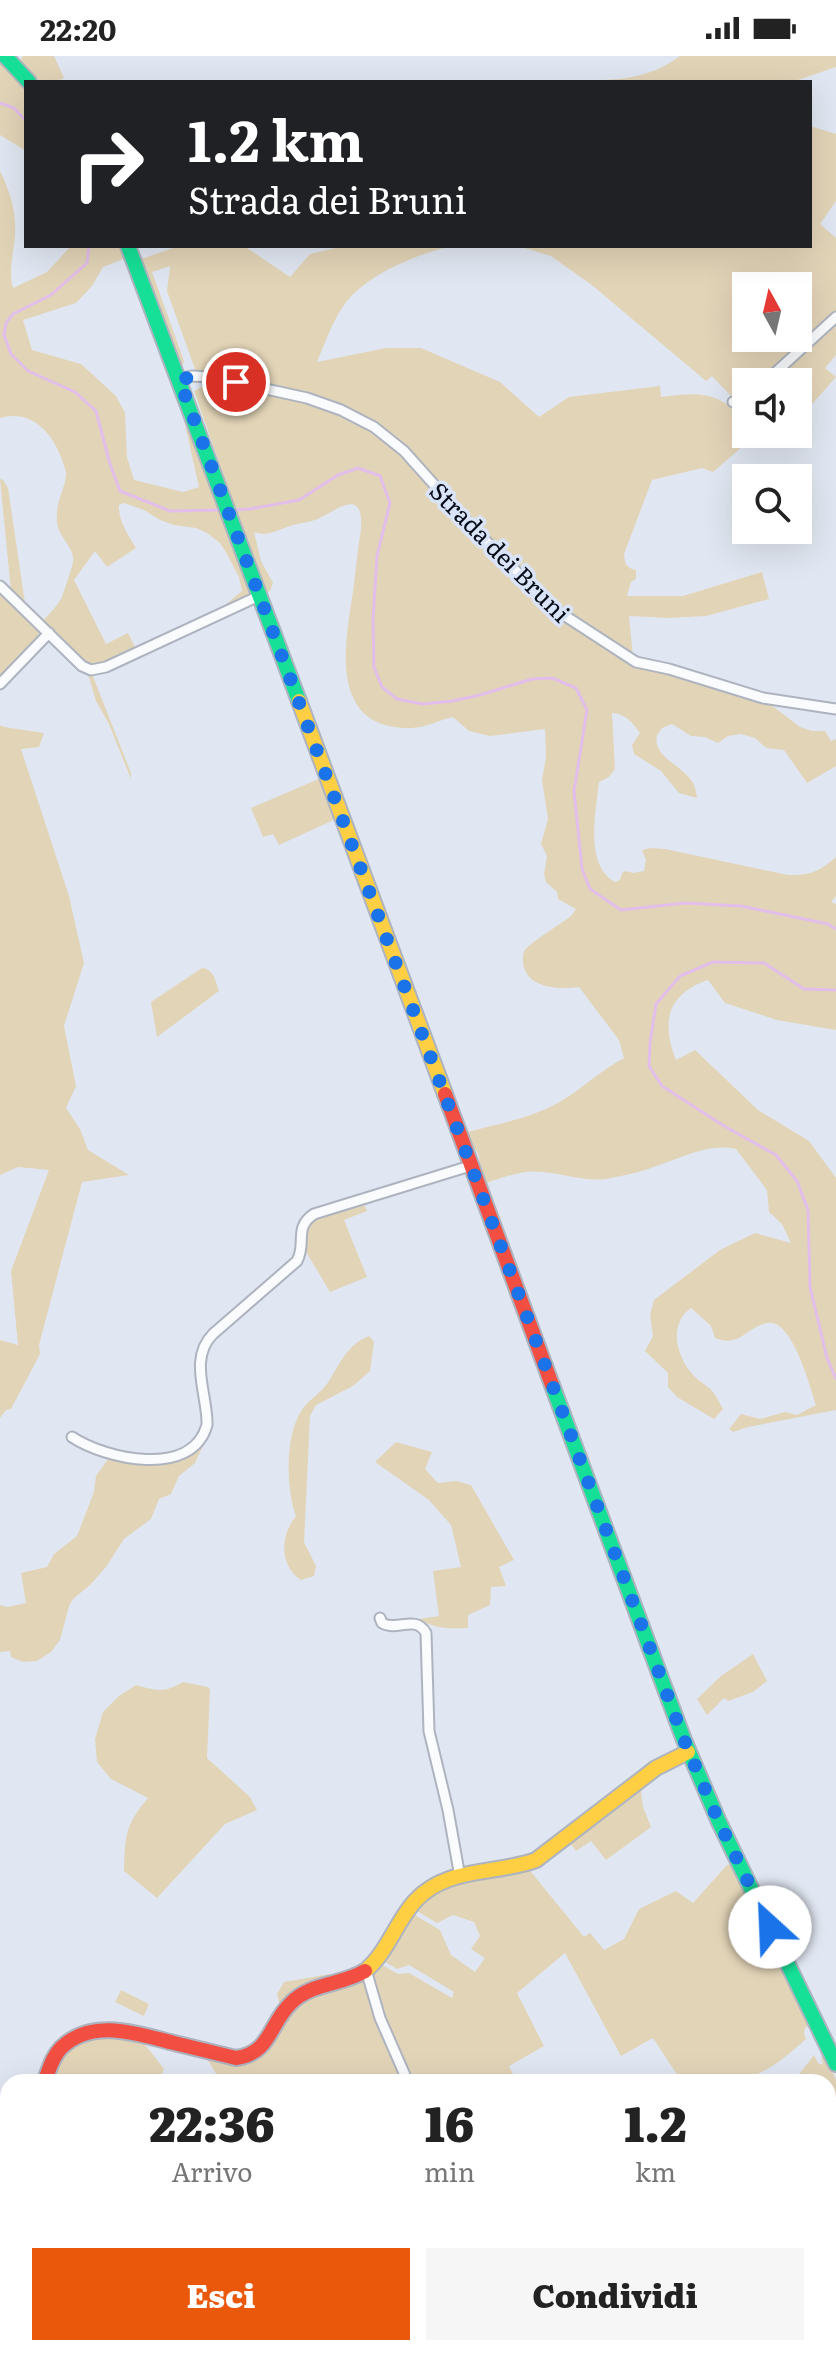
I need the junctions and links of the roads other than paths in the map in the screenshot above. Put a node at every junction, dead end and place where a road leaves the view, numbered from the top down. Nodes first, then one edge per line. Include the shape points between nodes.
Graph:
1 (5, 56) edge
2 (27, 80) edge
3 (129, 248) edge
4 (836, 317) edge
5 (780, 368) edge
6 (179, 379) junction
7 (0, 586) edge
8 (259, 596) junction
9 (49, 633) junction
10 (0, 684) edge
11 (836, 709) edge
12 (470, 1166) junction
13 (72, 1437) dead end
14 (380, 1618) dead end
15 (688, 1752) junction
16 (460, 1877) junction
17 (366, 1970) junction
18 (836, 2064) edge
19 (47, 2074) edge
20 (404, 2074) edge

1 - 2 main road
3 - 6 main road
4 - 5 street
6 - 8 main road
6 - 11 street, Strada dei Bruni via 212,377 316,400 380,430 553,608 633,661 763,698
7 - 9 street
8 - 9 street via 96,670 82,666
8 - 12 main road
9 - 10 street
12 - 13 street via 306,1220 295,1264 203,1346 207,1425 188,1450 168,1458 142,1459 100,1450
12 - 15 main road
14 - 16 street via 387,1626 419,1624 426,1633 429,1731
15 - 16 main road via 656,1768 536,1860
15 - 18 main road
16 - 17 main road via 442,1881 420,1896
17 - 19 main road via 295,1999 250,2056 236,2058 104,2030 63,2045
17 - 20 street

